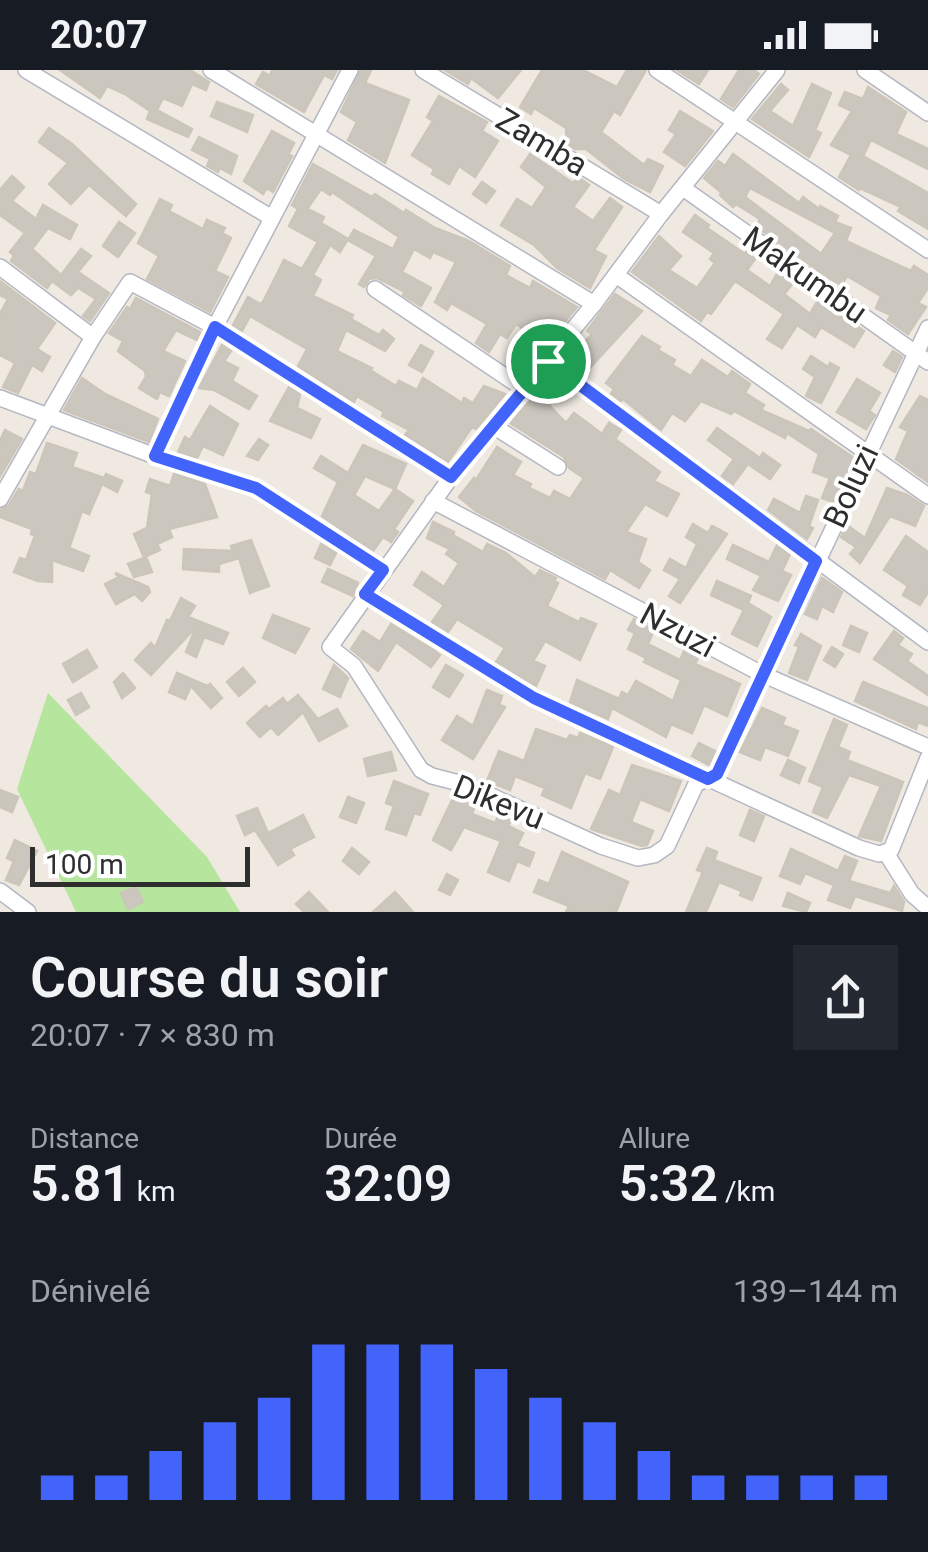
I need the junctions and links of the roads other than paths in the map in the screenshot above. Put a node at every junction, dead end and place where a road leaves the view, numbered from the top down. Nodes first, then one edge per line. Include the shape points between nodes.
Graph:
1 (26, 70) edge
2 (211, 70) edge
3 (350, 70) edge
4 (423, 70) edge
5 (657, 70) edge
6 (777, 70) edge
7 (865, 70) edge
8 (928, 113) edge
9 (737, 121) junction
10 (316, 135) junction
11 (683, 188) junction
12 (661, 214) junction
13 (272, 218) junction
14 (928, 250) edge
15 (0, 268) edge
16 (616, 275) junction
17 (375, 289) dead end
18 (594, 304) junction
19 (215, 327) junction
20 (928, 328) edge
21 (93, 337) junction
22 (922, 357) edge
23 (548, 361) junction
24 (524, 389) junction
25 (0, 398) edge
26 (46, 417) junction
27 (493, 426) junction
28 (867, 452) junction
29 (155, 456) junction
30 (558, 467) dead end
31 (451, 477) junction
32 (928, 496) edge
33 (0, 499) edge
34 (433, 501) junction
35 (816, 561) junction
36 (383, 570) junction
37 (365, 594) junction
38 (928, 642) edge
39 (762, 674) junction
40 (928, 746) edge
41 (928, 758) edge
42 (708, 779) junction
43 (886, 853) junction
44 (0, 891) edge
45 (928, 908) edge
46 (28, 912) edge

1 - 13 street
2 - 10 street
3 - 10 street
4 - 12 street, Zamba
5 - 9 street
6 - 9 street
7 - 8 street
9 - 11 street
9 - 14 street
10 - 13 street
10 - 18 street
11 - 12 street
11 - 22 street, Makumbu
12 - 16 street
13 - 19 street
15 - 21 street
16 - 18 street
16 - 28 street
17 - 24 street
18 - 23 street
19 - 21 street via 130,282
19 - 29 street
19 - 31 street
20 - 22 street, Boluzi
21 - 26 street
22 - 28 street, Boluzi
23 - 24 street
23 - 35 street
24 - 27 street
25 - 26 street
26 - 29 street
26 - 33 street
27 - 30 street
27 - 31 street
28 - 32 street
28 - 35 street, Boluzi
29 - 36 street via 256,488
31 - 34 street
34 - 36 street
34 - 39 street, Nzuzi
35 - 38 street
35 - 39 street, Boluzi
36 - 37 street
37 - 42 street via 534,698
37 - 42 street, Dikevu via 330,646 354,666 410,757 432,776 467,784 638,858 667,846 696,784
39 - 40 street, Nzuzi
39 - 42 street, Boluzi via 717,774
41 - 43 street
42 - 43 street via 838,840
43 - 45 street
44 - 46 street

